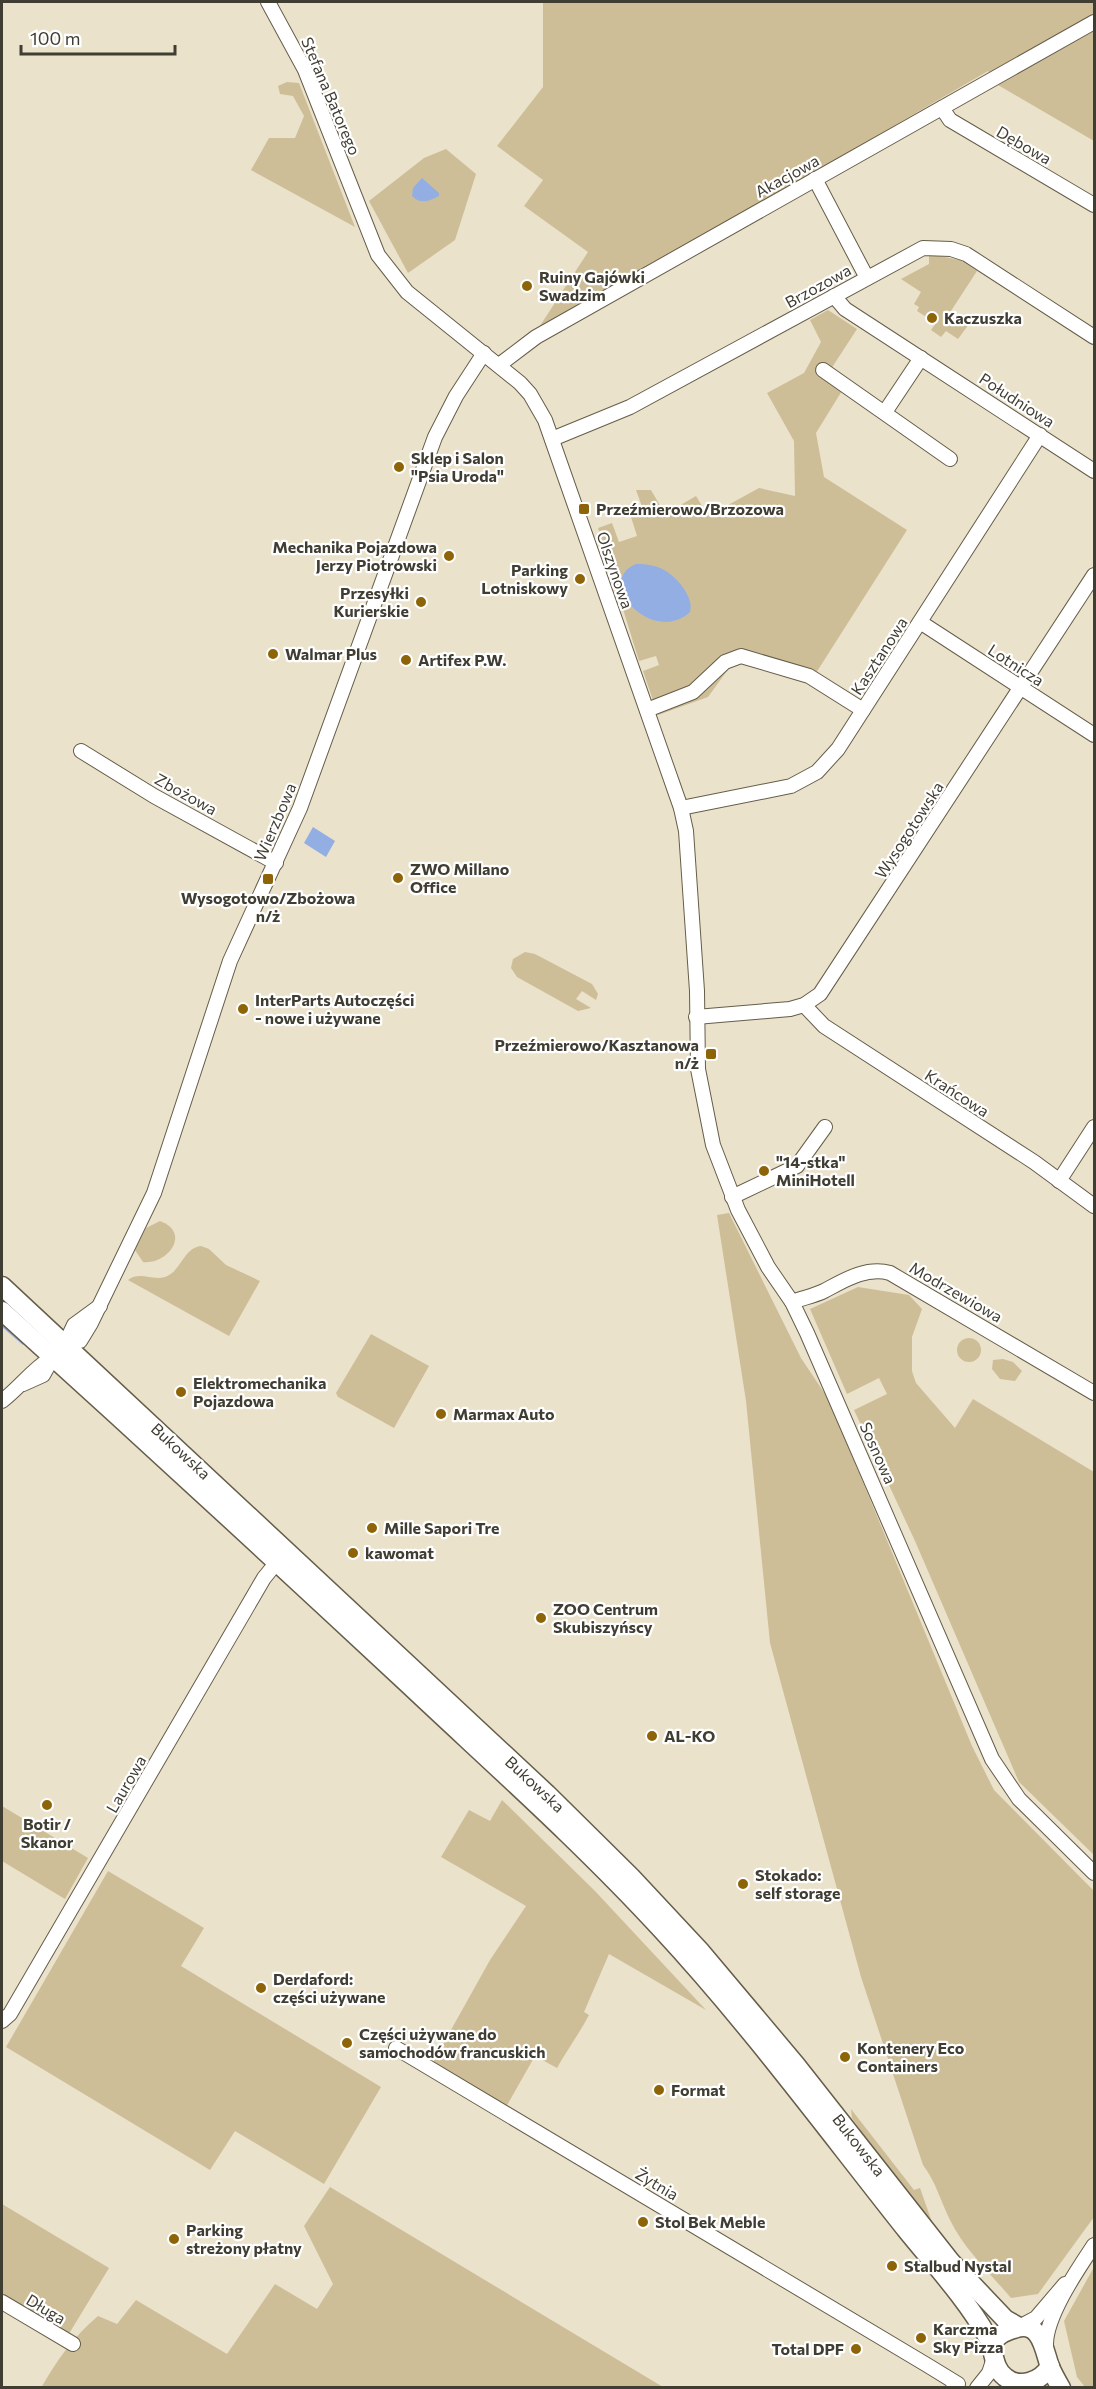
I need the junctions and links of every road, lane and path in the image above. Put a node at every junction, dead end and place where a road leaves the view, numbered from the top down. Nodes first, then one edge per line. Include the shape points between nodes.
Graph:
1 (268, 2) edge
2 (1095, 22) edge
3 (942, 108) junction
4 (815, 179) junction
5 (358, 205) joint
6 (1095, 205) edge
7 (867, 278) junction
8 (834, 296) junction
9 (1095, 337) edge
10 (484, 353) junction
11 (921, 358) junction
12 (499, 364) junction
13 (823, 370) dead end
14 (885, 412) junction
15 (1040, 435) junction
16 (552, 438) junction
17 (950, 459) dead end
18 (1095, 471) edge
19 (1095, 575) edge
20 (920, 622) junction
21 (1021, 688) junction
22 (647, 710) junction
23 (863, 710) junction
24 (1095, 735) edge
25 (81, 751) dead end
26 (681, 808) junction
27 (276, 863) junction
28 (804, 1005) junction
29 (696, 1017) junction
30 (825, 1127) dead end
31 (1095, 1127) edge
32 (1059, 1181) junction
33 (732, 1197) junction
34 (1095, 1206) edge
35 (2, 1286) edge
36 (792, 1302) junction
37 (100, 1306) junction
38 (2, 1311) edge
39 (44, 1324) junction
40 (74, 1325) junction
41 (59, 1351) junction
42 (1095, 1394) edge
43 (2, 1401) edge
44 (277, 1562) junction
45 (1095, 1873) edge
46 (2, 2021) edge
47 (396, 2048) dead end
48 (1095, 2245) edge
49 (1078, 2269) junction
50 (2, 2302) edge
51 (1019, 2327) junction
52 (73, 2344) dead end
53 (1046, 2346) junction
54 (992, 2351) junction
55 (1050, 2366) junction
56 (1014, 2386) edge
57 (954, 2388) edge
58 (977, 2388) edge
59 (1061, 2388) edge

1 - 5 street, Stefana Batorego via 304,69
2 - 3 street, Akacjowa
3 - 4 street, Akacjowa
3 - 6 street, Dębowa via 950,120
4 - 7 street
4 - 12 street, Akacjowa via 536,337
5 - 10 street, Olszynowa via 378,255 395,278 421,304
7 - 8 street, Brzozowa
7 - 9 street, Brzozowa via 923,248 951,249 979,261
8 - 11 street, Południowa via 842,307
8 - 16 street, Brzozowa via 630,406
10 - 12 street, Olszynowa
10 - 27 street, Wierzbowa via 435,437 304,799
11 - 14 street
11 - 15 street, Południowa
12 - 16 street, Olszynowa via 530,394
13 - 14 street
14 - 17 street
15 - 18 street, Południowa
15 - 20 street, Kasztanowa
16 - 22 street, Olszynowa
19 - 21 street, Wysogotowska
20 - 21 street, Lotnicza
20 - 23 street, Kasztanowa
21 - 24 street, Lotnicza
21 - 28 street, Wysogotowska via 832,978 820,994
22 - 23 street via 693,692 725,662 741,656 809,676
22 - 26 street, Olszynowa
23 - 26 street, Kasztanowa via 838,749 808,777 777,790
25 - 27 street, Zbożowa
26 - 29 street, Olszynowa via 687,842
27 - 37 street, Wierzbowa via 230,961 154,1193
28 - 29 street
28 - 32 street, Krańcowa via 824,1026
29 - 33 street, Sosnowa via 700,1087 713,1145
30 - 33 street via 797,1166
31 - 32 street
32 - 34 street, Krańcowa
33 - 36 street, Sosnowa via 768,1268
35 - 39 main road, Bukowska
36 - 42 street, Modrzewiowa via 838,1281 869,1272 890,1273
36 - 45 street, Sosnowa via 992,1759 1019,1799
37 - 40 street, Wierzbowa
37 - 41 street, Wierzbowa via 80,1341
38 - 41 main road, Bukowska
39 - 40 street
39 - 41 main road, Bukowska
40 - 41 street, Wierzbowa
41 - 43 street, Wierzbowa via 43,1375 22,1384
41 - 44 main road, Bukowska
41 - 51 main road, Bukowska via 539,1787 638,1884 761,2022 951,2262 1005,2319
44 - 46 street, Laurowa via 264,1578 10,2014
44 - 54 main road, Bukowska via 562,1828 660,1928 778,2065 943,2276
47 - 57 street, Żytnia via 958,2384
48 - 49 street
49 - 51 street via 1035,2318
49 - 53 street via 1047,2330
50 - 52 street, Długa
51 - 53 main road via 1035,2332
51 - 54 main road via 1000,2334
53 - 55 main road
54 - 56 main road via 1000,2372
54 - 58 street via 989,2373
55 - 56 main road via 1038,2379
55 - 59 main road

